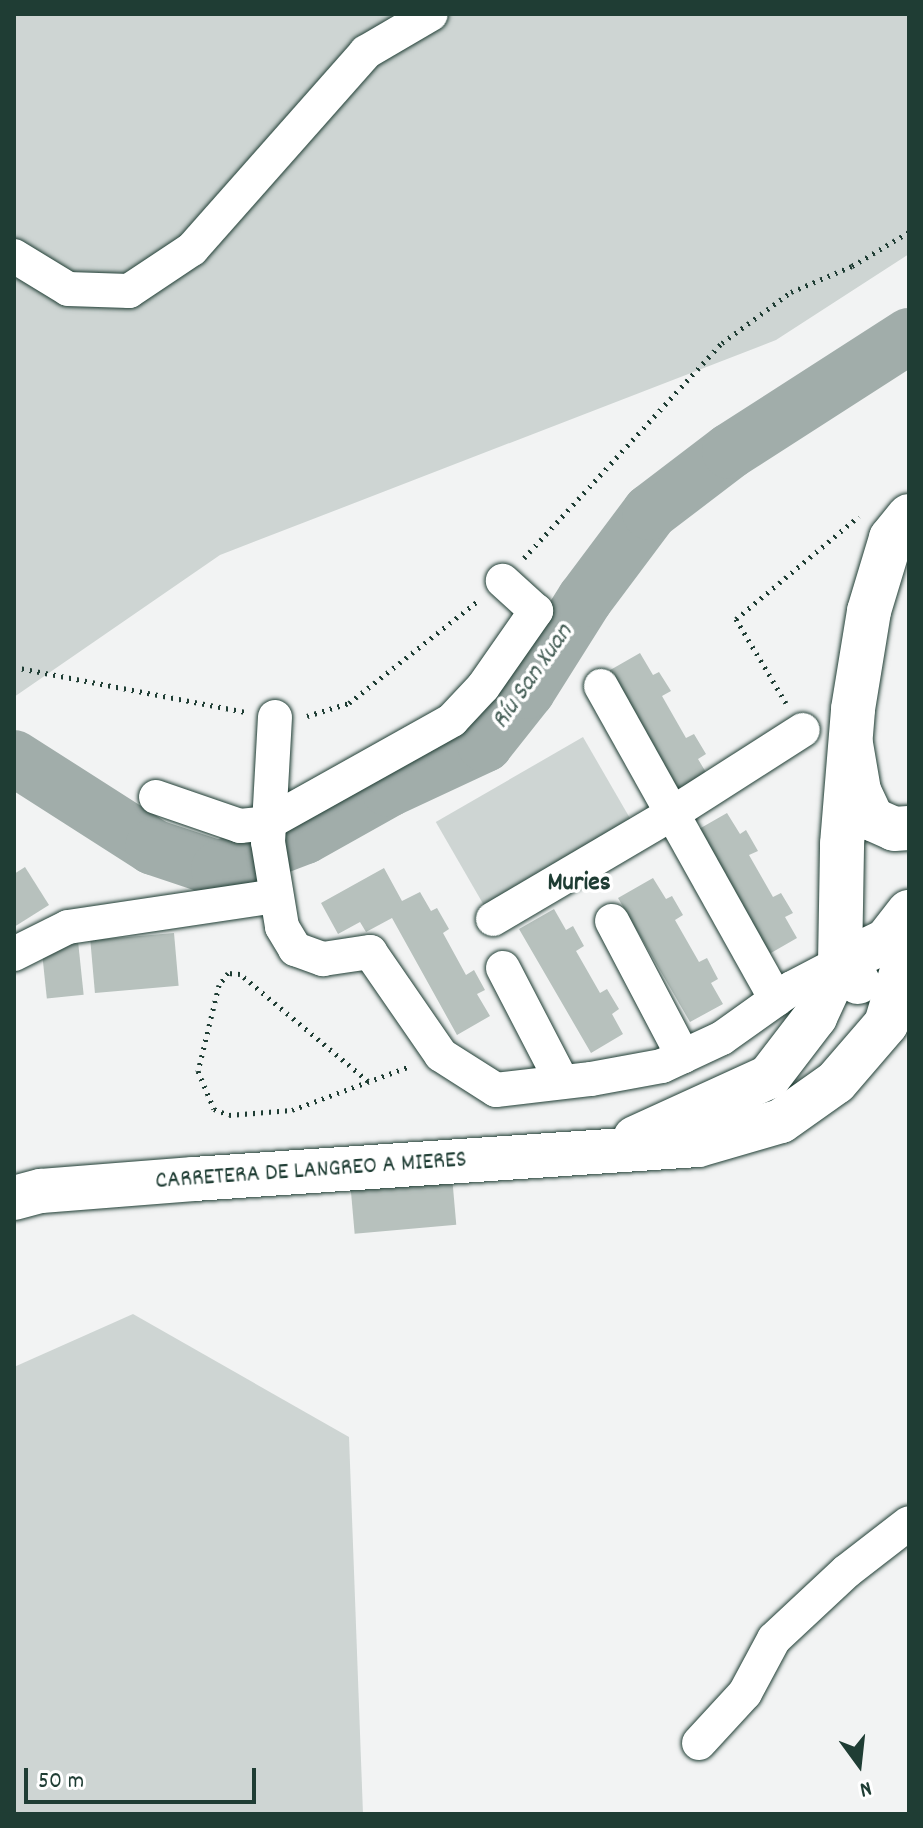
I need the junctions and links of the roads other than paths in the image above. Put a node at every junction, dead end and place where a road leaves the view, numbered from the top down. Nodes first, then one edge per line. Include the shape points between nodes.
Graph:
1 (431, 14) edge
2 (14, 256) edge
3 (909, 516) edge
4 (503, 581) road end
5 (601, 686) dead end
6 (275, 717) road end
7 (803, 730) road end
8 (851, 744) junction
9 (156, 797) dead end
10 (673, 813) junction
11 (909, 828) edge
12 (268, 833) junction
13 (274, 886) junction
14 (909, 912) edge
15 (493, 919) dead end
16 (612, 921) dead end
17 (909, 947) edge
18 (14, 954) edge
19 (840, 963) junction
20 (503, 968) dead end
21 (776, 999) junction
22 (886, 1024) junction
23 (683, 1056) junction
24 (562, 1082) junction
25 (608, 1150) junction
26 (14, 1198) edge
27 (909, 1523) edge
28 (699, 1743) dead end

1 - 2 street via 366,52 192,249 129,291 68,289
3 - 8 main road, CARRETERA DE LANGREO A MIERES via 891,538 869,611
4 - 12 street via 536,611 483,687 452,720
5 - 10 street
6 - 12 street
7 - 10 street
8 - 11 main road via 859,791 872,819 894,829
8 - 19 main road, CARRETERA DE LANGREO A MIERES
9 - 12 street
10 - 15 street
10 - 21 street
12 - 13 street
13 - 18 street via 68,927
13 - 24 street via 282,927 295,949 323,959 370,952 441,1055 496,1090
14 - 19 main road via 886,941
16 - 23 street
17 - 22 main road, CARRETERA DE LANGREO A MIERES
19 - 21 street
19 - 22 main road via 868,993
19 - 25 main road, CARRETERA DE LANGREO A MIERES via 815,1017 769,1077
20 - 24 street
21 - 23 street via 722,1038
22 - 25 main road, CARRETERA DE LANGREO A MIERES via 836,1082 781,1121 698,1145
23 - 24 street via 662,1066
25 - 26 main road, CARRETERA DE LANGREO A MIERES via 41,1191
27 - 28 street via 847,1571 774,1639 745,1693

